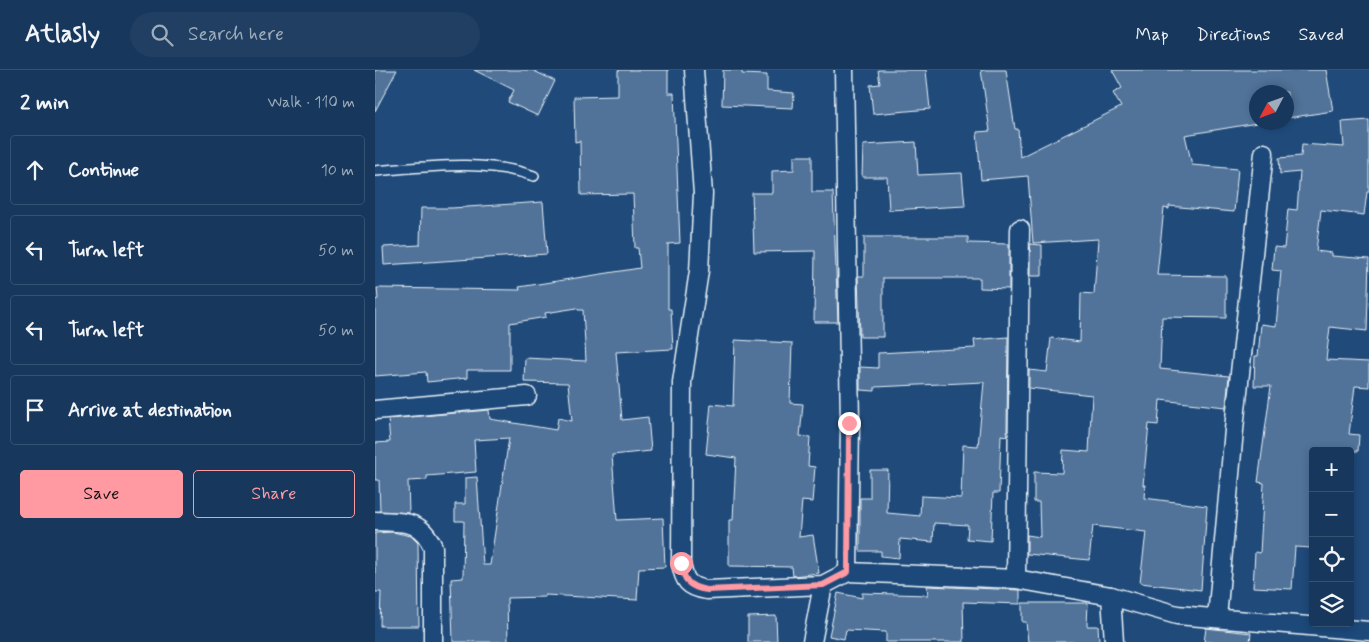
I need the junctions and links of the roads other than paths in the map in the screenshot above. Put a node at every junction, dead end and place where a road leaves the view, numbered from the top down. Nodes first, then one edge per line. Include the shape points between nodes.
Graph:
1 (694, 70) edge
2 (844, 70) edge
3 (1264, 153) dead end
4 (375, 171) edge
5 (534, 176) dead end
6 (1020, 230) dead end
7 (527, 396) dead end
8 (375, 410) edge
9 (375, 521) edge
10 (848, 572) junction
11 (1016, 579) junction
12 (823, 585) junction
13 (1111, 596) junction
14 (1217, 618) junction
15 (1369, 631) edge
16 (433, 642) edge
17 (812, 642) edge
18 (1114, 642) edge

1 - 12 street via 703,194 699,271 681,382 681,563 684,577 694,588 707,590
2 - 10 street
3 - 14 street
4 - 5 lane via 481,166 508,168
6 - 11 street
7 - 8 street
9 - 16 street via 414,525 427,533 433,547
10 - 11 street
10 - 12 street
11 - 13 street
12 - 17 street
13 - 14 street via 1177,614
13 - 18 street
14 - 15 street

